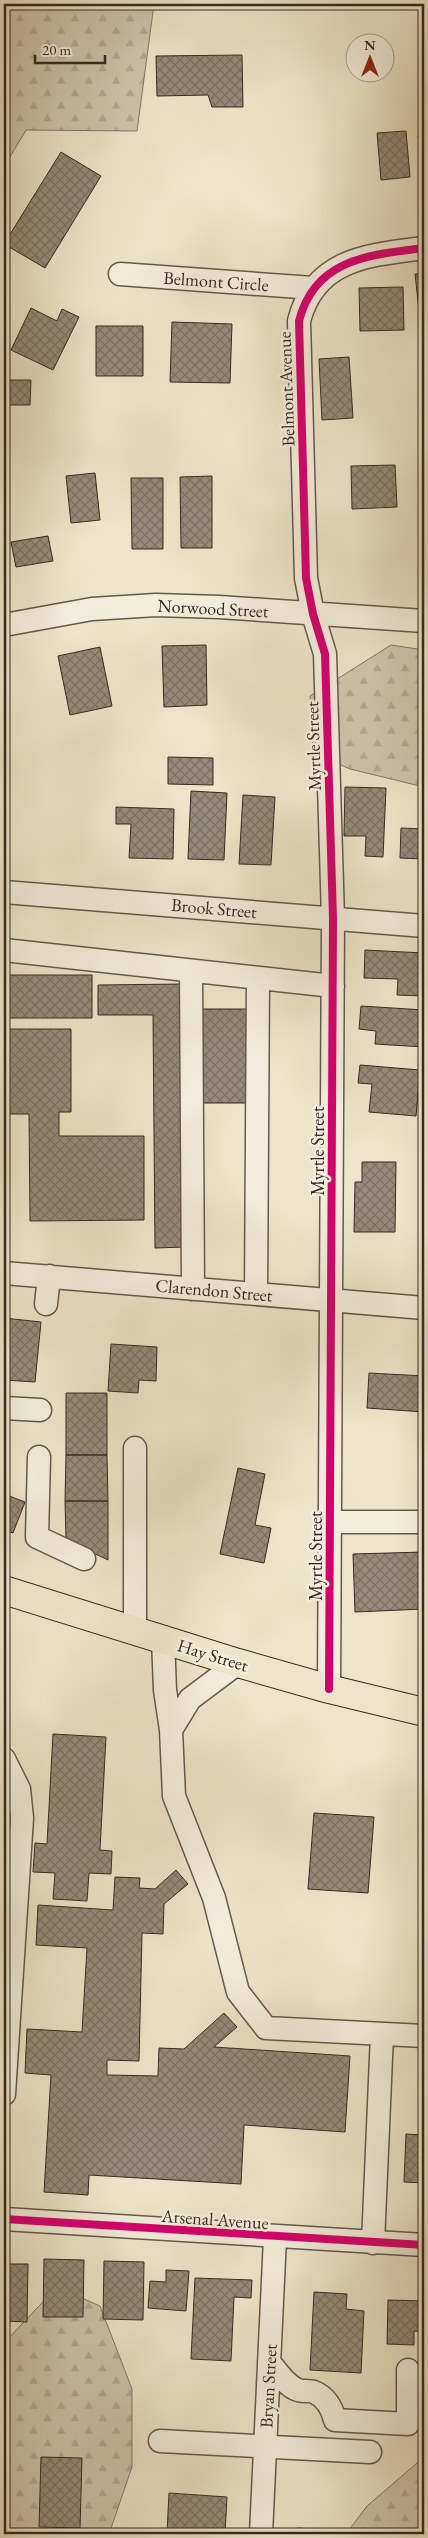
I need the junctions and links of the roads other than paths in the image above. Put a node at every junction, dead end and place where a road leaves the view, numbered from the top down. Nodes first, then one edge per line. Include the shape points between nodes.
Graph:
1 (424, 248) edge
2 (120, 274) dead end
3 (313, 288) junction
4 (313, 614) junction
5 (420, 619) edge
6 (4, 625) edge
7 (4, 892) edge
8 (333, 918) junction
9 (424, 926) edge
10 (4, 950) edge
11 (191, 970) junction
12 (258, 978) junction
13 (333, 986) junction
14 (4, 1272) edge
15 (49, 1276) junction
16 (193, 1289) junction
17 (256, 1294) junction
18 (331, 1300) junction
19 (46, 1304) dead end
20 (424, 1308) edge
21 (4, 1408) edge
22 (40, 1410) dead end
23 (135, 1448) dead end
24 (39, 1457) dead end
25 (330, 1522) junction
26 (418, 1522) dead end
27 (84, 1559) dead end
28 (4, 1590) edge
29 (135, 1631) junction
30 (163, 1639) junction
31 (238, 1663) junction
32 (329, 1689) junction
33 (424, 1712) edge
34 (172, 1730) junction
35 (4, 1759) edge
36 (382, 2034) junction
37 (424, 2036) edge
38 (4, 2094) edge
39 (4, 2219) edge
40 (275, 2238) junction
41 (373, 2243) junction
42 (424, 2245) edge
43 (269, 2362) junction
44 (408, 2370) dead end
45 (160, 2441) dead end
46 (265, 2446) junction
47 (370, 2452) dead end
48 (261, 2534) edge

1 - 3 street, Belmont Avenue via 353,261 325,275
2 - 3 street, Belmont Circle
3 - 4 street, Belmont Avenue via 303,305 299,321 306,578
4 - 5 street, Norwood Street
4 - 6 street, Norwood Street via 156,605 92,609
4 - 8 street, Myrtle Street via 325,654
7 - 8 street, Brook Street
8 - 9 street, Brook Street
8 - 13 street, Myrtle Street
10 - 11 street
11 - 12 street
11 - 16 street
12 - 13 street
12 - 17 street
13 - 18 street, Myrtle Street
14 - 15 street, Clarendon Street
15 - 16 street, Clarendon Street
15 - 19 street
16 - 17 street, Clarendon Street
17 - 18 street, Clarendon Street
18 - 20 street, Clarendon Street
18 - 25 street, Myrtle Street
21 - 22 street
23 - 29 street
24 - 27 street via 37,1537
25 - 26 street
25 - 32 street, Myrtle Street
28 - 29 main road, Hay Street
29 - 30 main road, Hay Street
30 - 31 main road, Hay Street
30 - 34 street via 165,1690
31 - 32 main road, Hay Street
31 - 34 street via 190,1700
32 - 33 main road, Hay Street
34 - 36 street via 174,1796 214,1898 238,1992 266,2028
35 - 38 street via 19,1789 22,1818
36 - 37 street
36 - 41 street
39 - 40 street, Arsenal Avenue
40 - 41 street, Arsenal Avenue
40 - 43 street, Bryan Street
41 - 42 street, Arsenal Avenue
43 - 44 street via 298,2390 314,2392 325,2399 333,2409 335,2420 408,2424
43 - 46 street, Bryan Street
45 - 46 street
46 - 47 street
46 - 48 street, Bryan Street

